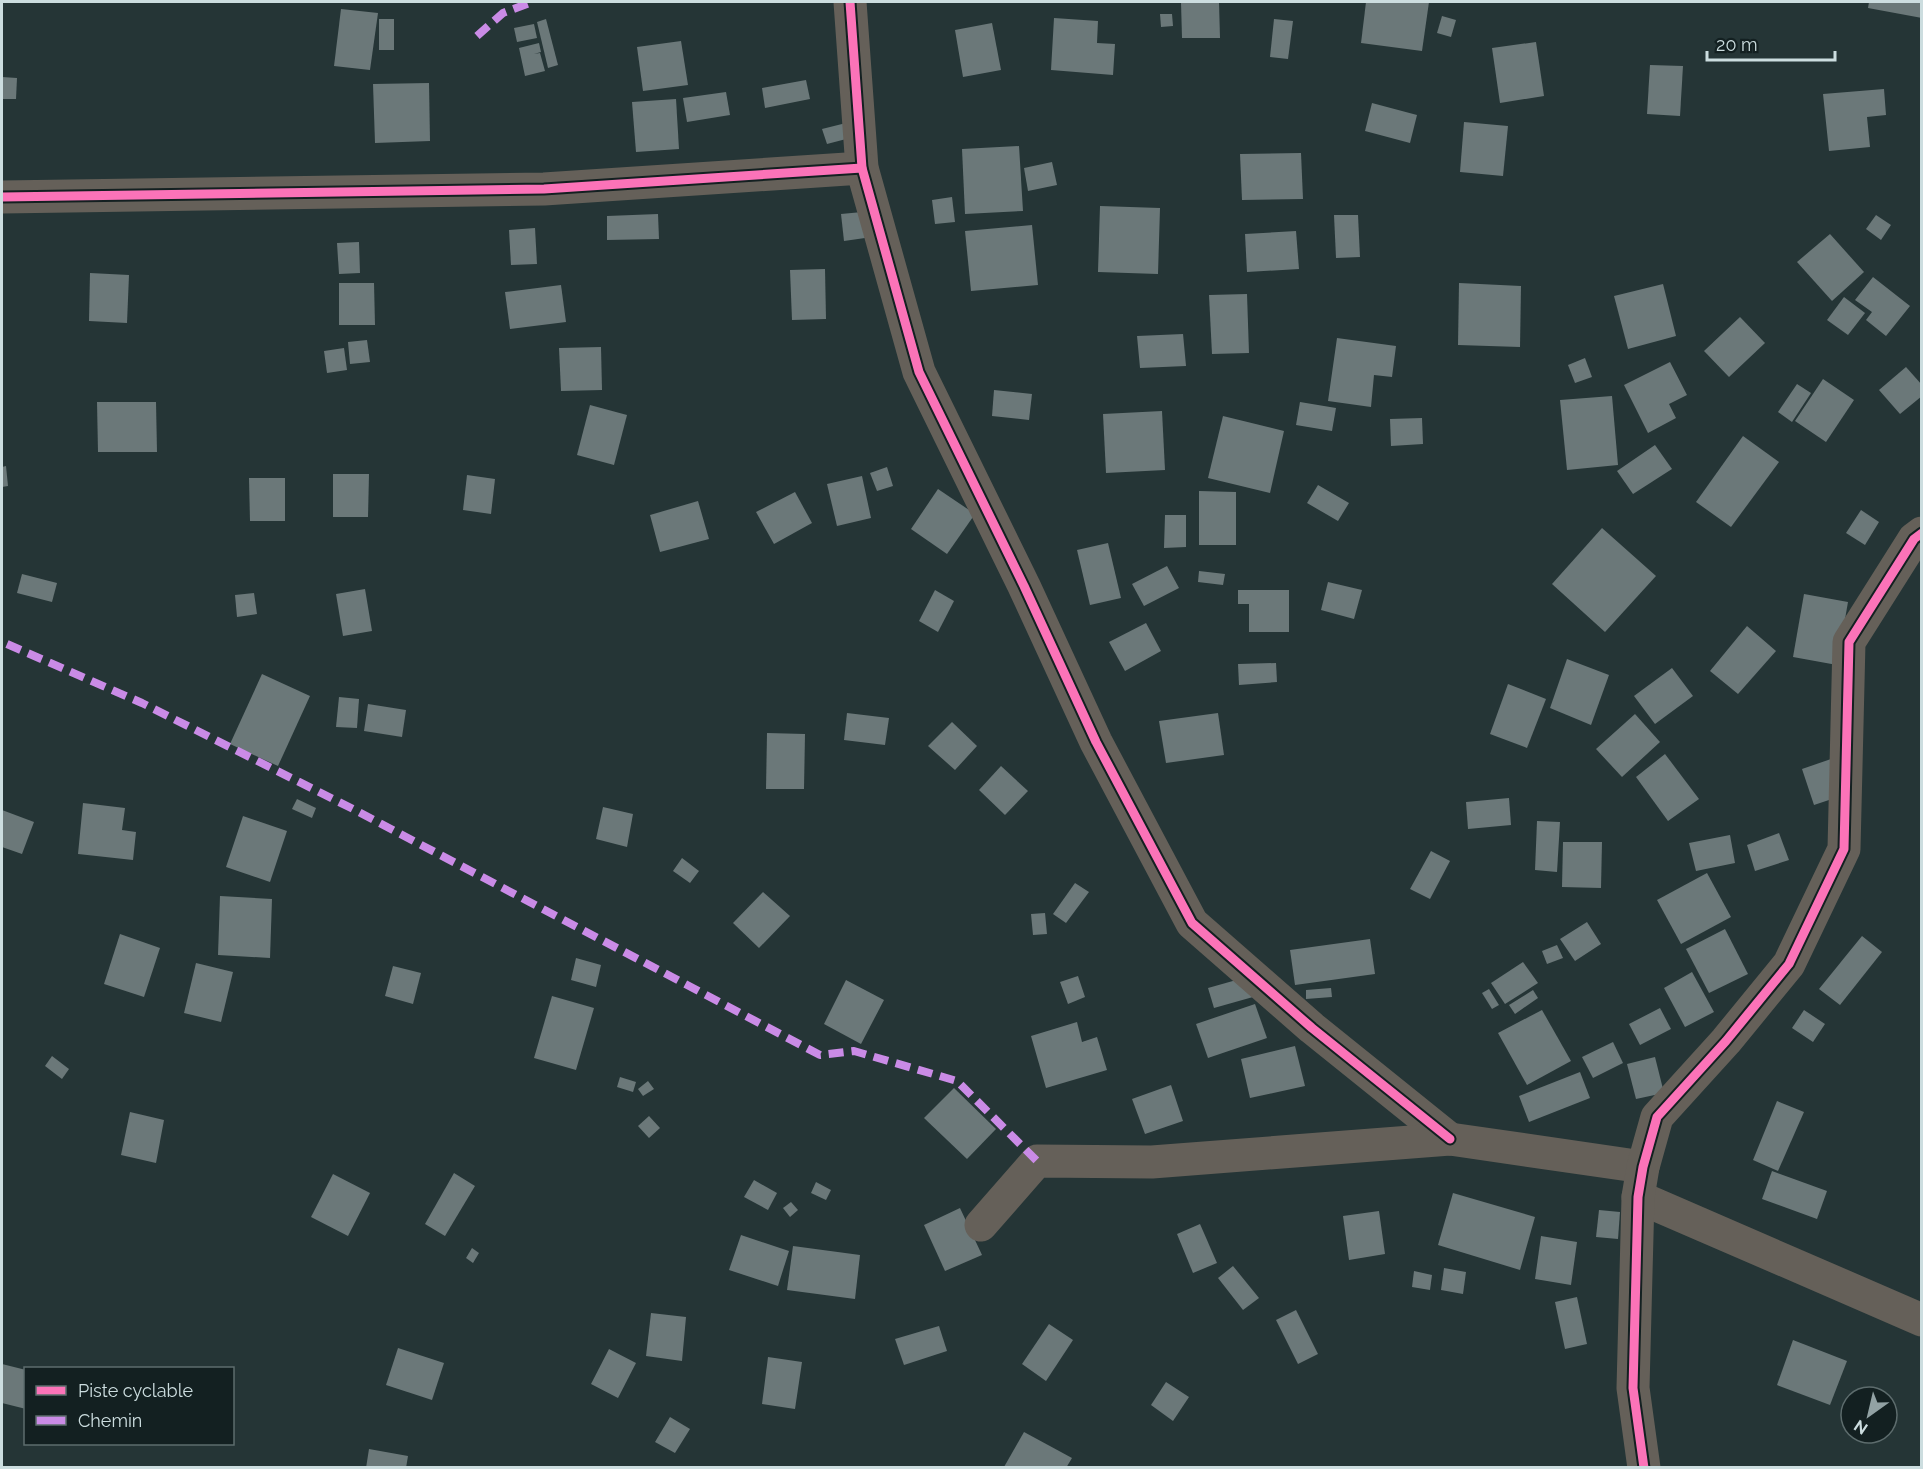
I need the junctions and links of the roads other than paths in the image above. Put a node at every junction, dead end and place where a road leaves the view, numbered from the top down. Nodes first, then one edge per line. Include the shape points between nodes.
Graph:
1 (850, 2) edge
2 (862, 168) junction
3 (2, 197) edge
4 (1922, 533) edge
5 (1450, 1139) junction
6 (1641, 1182) junction
7 (981, 1225) dead end
8 (1922, 1320) edge
9 (1644, 1467) edge

1 - 2 street
2 - 3 street via 544,189
2 - 5 street via 919,372 1096,742 1192,923 1312,1028
4 - 6 street via 1914,539 1849,642 1844,849 1789,964 1657,1117
5 - 6 street
5 - 7 street via 1152,1162 1037,1161
6 - 8 street
6 - 9 street via 1633,1388

